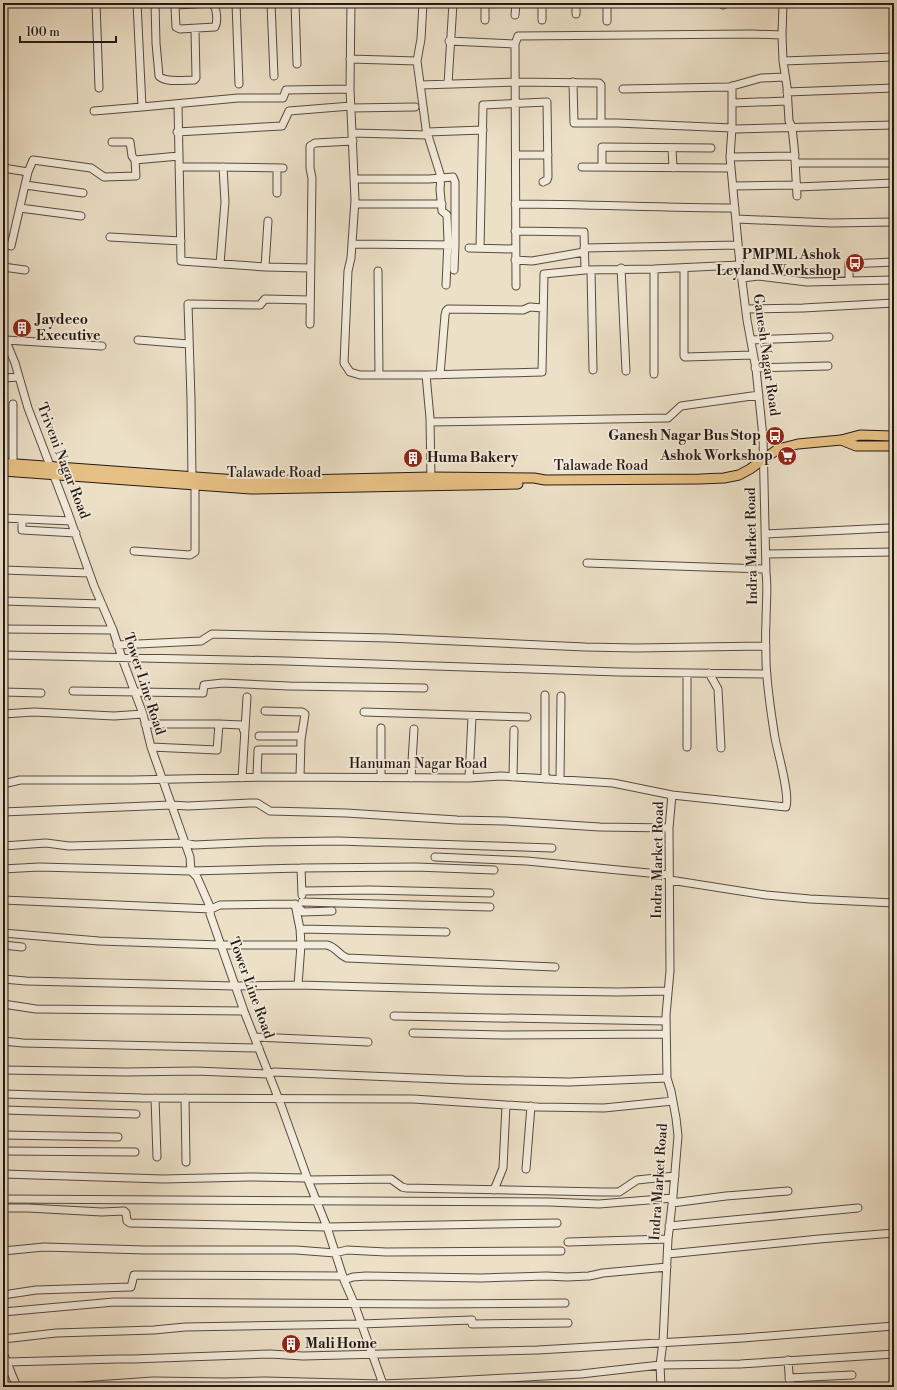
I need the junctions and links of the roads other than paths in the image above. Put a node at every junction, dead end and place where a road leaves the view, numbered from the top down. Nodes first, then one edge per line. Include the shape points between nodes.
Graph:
1 (96, 3) edge
2 (137, 3) edge
3 (155, 3) edge
4 (195, 3) edge
5 (236, 3) edge
6 (271, 3) edge
7 (295, 3) edge
8 (351, 3) edge
9 (423, 3) edge
10 (452, 3) edge
11 (485, 3) edge
12 (516, 3) edge
13 (542, 3) edge
14 (576, 3) edge
15 (607, 3) edge
16 (783, 3) edge
17 (576, 14) dead end
18 (515, 15) dead end
19 (485, 20) dead end
20 (542, 20) dead end
21 (607, 22) dead end
22 (194, 29) junction
23 (782, 35) junction
24 (449, 42) junction
25 (516, 44) junction
26 (894, 57) edge
27 (350, 59) junction
28 (417, 61) junction
29 (783, 61) junction
30 (297, 64) dead end
31 (274, 76) dead end
32 (785, 78) junction
33 (515, 82) junction
34 (573, 82) junction
35 (239, 84) dead end
36 (448, 84) junction
37 (420, 85) junction
38 (732, 86) junction
39 (99, 88) dead end
40 (894, 88) edge
41 (350, 89) junction
42 (623, 89) dead end
43 (787, 92) junction
44 (788, 101) junction
45 (516, 103) junction
46 (732, 103) junction
47 (178, 104) junction
48 (142, 107) junction
49 (351, 107) junction
50 (415, 107) dead end
51 (94, 111) dead end
52 (602, 123) junction
53 (894, 125) edge
54 (732, 128) junction
55 (792, 128) junction
56 (483, 130) junction
57 (177, 132) junction
58 (353, 133) junction
59 (427, 133) junction
60 (353, 141) junction
61 (112, 142) dead end
62 (672, 148) junction
63 (710, 148) dead end
64 (516, 155) junction
65 (548, 155) junction
66 (179, 156) junction
67 (730, 157) junction
68 (135, 160) junction
69 (795, 160) junction
70 (894, 163) edge
71 (179, 167) junction
72 (223, 167) junction
73 (582, 167) dead end
74 (602, 167) junction
75 (3, 168) edge
76 (673, 168) junction
77 (731, 168) junction
78 (28, 172) junction
79 (441, 177) junction
80 (354, 179) junction
81 (542, 182) dead end
82 (894, 183) edge
83 (25, 185) junction
84 (733, 186) junction
85 (797, 186) junction
86 (83, 193) dead end
87 (277, 193) dead end
88 (798, 196) dead end
89 (355, 204) junction
90 (442, 204) junction
91 (515, 204) junction
92 (20, 208) junction
93 (735, 208) junction
94 (81, 216) dead end
95 (736, 219) junction
96 (268, 221) dead end
97 (894, 222) edge
98 (515, 231) junction
99 (110, 237) dead end
100 (181, 241) junction
101 (352, 244) junction
102 (738, 245) junction
103 (11, 246) dead end
104 (451, 246) junction
105 (469, 248) dead end
106 (480, 248) junction
107 (515, 249) junction
108 (584, 250) junction
109 (515, 260) junction
110 (894, 262) edge
111 (220, 264) junction
112 (740, 265) junction
113 (3, 267) edge
114 (265, 268) junction
115 (310, 268) junction
116 (621, 268) junction
117 (684, 268) junction
118 (654, 269) junction
119 (25, 270) dead end
120 (454, 270) dead end
121 (588, 270) junction
122 (378, 271) dead end
123 (743, 278) junction
124 (893, 280) dead end
125 (849, 281) junction
126 (446, 285) dead end
127 (516, 286) dead end
128 (310, 300) junction
129 (894, 303) edge
130 (543, 308) junction
131 (746, 309) junction
132 (310, 324) dead end
133 (4, 337) edge
134 (829, 338) dead end
135 (138, 340) dead end
136 (751, 340) junction
137 (189, 344) junction
138 (102, 346) dead end
139 (753, 355) junction
140 (828, 366) dead end
141 (755, 368) junction
142 (593, 370) dead end
143 (626, 371) dead end
144 (654, 374) dead end
145 (379, 375) junction
146 (426, 375) junction
147 (440, 375) junction
148 (19, 376) junction
149 (3, 378) edge
150 (759, 395) junction
151 (13, 404) dead end
152 (430, 422) junction
153 (894, 436) edge
154 (841, 440) junction
155 (894, 446) edge
156 (763, 460) junction
157 (3, 463) edge
158 (13, 464) junction
159 (3, 471) edge
160 (52, 471) junction
161 (431, 481) junction
162 (193, 482) junction
163 (3, 518) edge
164 (22, 519) junction
165 (71, 521) junction
166 (889, 528) dead end
167 (76, 533) junction
168 (765, 534) junction
169 (134, 551) dead end
170 (894, 552) edge
171 (766, 554) junction
172 (587, 563) dead end
173 (765, 569) junction
174 (3, 570) edge
175 (89, 573) junction
176 (3, 601) edge
177 (101, 601) junction
178 (3, 629) edge
179 (113, 630) junction
180 (117, 645) junction
181 (766, 646) junction
182 (3, 655) edge
183 (122, 658) junction
184 (687, 673) junction
185 (709, 673) junction
186 (767, 674) junction
187 (424, 688) dead end
188 (73, 691) dead end
189 (3, 692) edge
190 (134, 692) junction
191 (41, 693) dead end
192 (544, 695) dead end
193 (561, 696) dead end
194 (247, 697) dead end
195 (265, 711) dead end
196 (364, 712) dead end
197 (3, 714) edge
198 (143, 714) junction
199 (472, 717) junction
200 (527, 717) dead end
201 (145, 724) junction
202 (219, 724) junction
203 (381, 728) dead end
204 (414, 729) dead end
205 (514, 730) dead end
206 (244, 731) junction
207 (259, 736) dead end
208 (301, 736) junction
209 (151, 747) junction
210 (687, 747) dead end
211 (720, 748) dead end
212 (300, 750) junction
213 (258, 777) junction
214 (300, 777) junction
215 (513, 777) junction
216 (242, 778) junction
217 (381, 778) junction
218 (412, 778) junction
219 (469, 778) junction
220 (162, 779) junction
221 (545, 779) junction
222 (560, 780) junction
223 (3, 784) edge
224 (672, 794) junction
225 (171, 805) junction
226 (3, 812) edge
227 (669, 828) junction
228 (185, 843) junction
229 (3, 846) edge
230 (552, 848) dead end
231 (435, 857) dead end
232 (3, 868) edge
233 (301, 868) junction
234 (494, 870) dead end
235 (192, 871) junction
236 (669, 878) junction
237 (302, 891) junction
238 (490, 893) dead end
239 (3, 900) edge
240 (299, 903) junction
241 (894, 903) edge
242 (490, 907) dead end
243 (210, 909) junction
244 (332, 911) dead end
245 (300, 929) junction
246 (446, 932) dead end
247 (3, 933) edge
248 (221, 944) junction
249 (3, 945) edge
250 (301, 945) junction
251 (22, 947) dead end
252 (555, 967) dead end
253 (3, 979) edge
254 (298, 985) junction
255 (236, 986) junction
256 (668, 991) junction
257 (3, 1004) edge
258 (244, 1010) junction
259 (394, 1016) dead end
260 (666, 1021) junction
261 (413, 1033) dead end
262 (666, 1034) junction
263 (255, 1037) junction
264 (3, 1041) edge
265 (368, 1042) dead end
266 (259, 1048) junction
267 (3, 1070) edge
268 (269, 1074) junction
269 (667, 1078) junction
270 (3, 1094) edge
271 (155, 1098) junction
272 (185, 1098) junction
273 (278, 1099) junction
274 (673, 1101) junction
275 (506, 1105) junction
276 (531, 1106) junction
277 (3, 1110) edge
278 (136, 1114) dead end
279 (3, 1135) edge
280 (118, 1137) dead end
281 (3, 1151) edge
282 (135, 1152) dead end
283 (157, 1157) dead end
284 (186, 1162) dead end
285 (526, 1169) dead end
286 (3, 1174) edge
287 (675, 1176) junction
288 (307, 1179) junction
289 (494, 1190) junction
290 (788, 1191) dead end
291 (3, 1199) edge
292 (673, 1200) junction
293 (316, 1201) junction
294 (3, 1208) edge
295 (858, 1208) dead end
296 (557, 1223) dead end
297 (669, 1226) junction
298 (327, 1227) junction
299 (894, 1233) edge
300 (668, 1239) junction
301 (568, 1242) dead end
302 (3, 1251) edge
303 (561, 1251) dead end
304 (335, 1253) junction
305 (668, 1254) junction
306 (667, 1267) junction
307 (344, 1278) junction
308 (3, 1295) edge
309 (565, 1302) dead end
310 (354, 1303) junction
311 (3, 1312) edge
312 (568, 1323) dead end
313 (361, 1324) junction
314 (894, 1326) edge
315 (3, 1339) edge
316 (663, 1342) junction
317 (3, 1353) edge
318 (372, 1354) junction
319 (894, 1354) edge
320 (788, 1360) junction
321 (7, 1362) junction
322 (660, 1365) junction
323 (852, 1375) dead end
324 (789, 1378) junction
325 (383, 1385) edge
326 (17, 1387) edge
327 (66, 1387) edge
328 (661, 1387) edge
329 (790, 1387) edge

1 - 39 street
2 - 48 street
3 - 22 street via 156,43 161,78 196,78
4 - 22 street via 178,4 175,7 177,29
4 - 22 street via 214,4 216,26
5 - 35 street
6 - 31 street
7 - 30 street
8 - 27 street
9 - 28 street
10 - 24 street
11 - 19 street
12 - 18 street
13 - 20 street
14 - 17 street
15 - 21 street
16 - 23 street
23 - 25 street via 518,36
23 - 29 street
24 - 25 street
24 - 36 street
25 - 33 street
26 - 29 street
27 - 28 street
27 - 41 street
28 - 37 street
29 - 32 street
32 - 38 street via 761,78
32 - 43 street
33 - 34 street
33 - 36 street
33 - 45 street
34 - 52 street via 601,84
34 - 52 street via 574,123
36 - 37 street
37 - 59 street
38 - 42 street
38 - 46 street, Ganesh Nagar Road
40 - 43 street
41 - 47 street via 286,90 283,98 238,98
41 - 49 street
43 - 44 street
44 - 46 street
44 - 55 street
45 - 56 street via 483,104
45 - 64 street
45 - 65 street via 547,102
46 - 54 street, Ganesh Nagar Road
47 - 48 street
47 - 57 street
48 - 51 street
49 - 50 street
49 - 57 street via 289,111 282,126
49 - 58 street
52 - 54 street
53 - 55 street
54 - 55 street
54 - 67 street, Ganesh Nagar Road
55 - 69 street
56 - 59 street
56 - 106 street
57 - 66 street
58 - 59 street
58 - 60 street
59 - 79 street
60 - 80 street
60 - 115 street via 310,146
61 - 68 street via 130,142
62 - 63 street
62 - 74 street via 602,147
62 - 76 street
64 - 65 street
64 - 91 street
65 - 81 street via 547,180
66 - 68 street
66 - 71 street
67 - 69 street
67 - 77 street, Ganesh Nagar Road
68 - 78 street via 136,176 104,176 91,168 33,160
69 - 70 street
69 - 85 street
71 - 72 street
71 - 100 street
72 - 87 street via 280,168
72 - 111 street via 225,202
73 - 74 street
74 - 76 street
75 - 78 street
76 - 77 street
77 - 84 street, Ganesh Nagar Road
78 - 83 street
79 - 80 street
79 - 90 street
79 - 104 street via 454,178
80 - 89 street
82 - 85 street
83 - 86 street
83 - 92 street
84 - 85 street
84 - 93 street, Ganesh Nagar Road
85 - 88 street
89 - 90 street
89 - 101 street
90 - 104 street via 442,211 447,215
91 - 93 street
91 - 98 street
92 - 94 street
92 - 103 street
93 - 95 street, Ganesh Nagar Road
95 - 97 street via 831,223
95 - 102 street, Ganesh Nagar Road
96 - 114 street
98 - 107 street
98 - 108 street via 584,232
99 - 100 street
100 - 111 street via 181,261
101 - 104 street
101 - 145 street via 348,271 344,363 350,372
102 - 108 street
102 - 112 street, Ganesh Nagar Road
104 - 120 street
104 - 126 street
105 - 106 street
106 - 107 street
107 - 109 street
108 - 109 street via 532,260
108 - 121 street
109 - 127 street
110 - 125 street via 849,264
111 - 114 street
112 - 117 street
112 - 123 street, Ganesh Nagar Road
113 - 119 street
114 - 115 street
115 - 128 street
116 - 118 street
116 - 121 street
116 - 143 street
117 - 118 street
117 - 139 street via 684,356 686,358
118 - 144 street
121 - 130 street via 544,274
121 - 142 street
122 - 145 street
123 - 125 street via 758,276 807,282
123 - 131 street, Ganesh Nagar Road
124 - 125 street
128 - 132 street
128 - 137 street via 266,299 260,305 188,304
129 - 131 street
130 - 147 street via 448,309 445,315
130 - 147 street via 542,372
131 - 136 street, Ganesh Nagar Road
133 - 138 street
133 - 148 street, Triveni Nagar Road
134 - 136 street
135 - 137 street
136 - 139 street, Ganesh Nagar Road
137 - 162 street
139 - 141 street, Ganesh Nagar Road
140 - 141 street
141 - 150 street, Ganesh Nagar Road
145 - 146 street
146 - 147 street
146 - 152 street
148 - 149 street
148 - 160 street, Triveni Nagar Road
150 - 152 street via 681,406 668,418
150 - 156 street, Ganesh Nagar Road
151 - 158 street
152 - 161 street
153 - 154 main road, Talawade Road via 860,436
154 - 155 main road, Talawade Road via 856,446
154 - 156 main road, Talawade Road via 798,444 778,449
156 - 161 main road, Talawade Road via 738,475 700,480 545,480 532,483
156 - 168 street, Indra Market Road
157 - 158 main road, Talawade Road
158 - 160 main road, Talawade Road
159 - 160 main road, Talawade Road
160 - 162 main road, Talawade Road
160 - 165 street, Triveni Nagar Road
161 - 162 main road, Talawade Road via 256,485
162 - 169 street via 194,554
163 - 164 street
164 - 165 street
164 - 167 street via 22,530
165 - 167 street, Triveni Nagar Road
166 - 168 street
167 - 175 street, Triveni Nagar Road
168 - 171 street, Indra Market Road
170 - 171 street
171 - 173 street, Indra Market Road
172 - 173 street
173 - 181 street, Indra Market Road
174 - 175 street
175 - 177 street, Triveni Nagar Road
176 - 177 street
177 - 179 street, Tower Line Road
178 - 179 street
179 - 180 street, Tower Line Road
180 - 181 street via 201,641 212,634 388,638 585,647
180 - 183 street, Tower Line Road
181 - 186 street, Indra Market Road
182 - 183 street
183 - 184 street
183 - 190 street, Tower Line Road
184 - 185 street
184 - 210 street
185 - 186 street
185 - 211 street via 718,689
186 - 224 street, Indra Market Road via 777,753 787,793 786,807
187 - 190 street via 223,683 204,685 203,694
188 - 190 street
189 - 191 street
190 - 198 street, Tower Line Road
192 - 221 street
193 - 222 street
194 - 206 street
195 - 208 street via 304,713
196 - 199 street
197 - 198 street
198 - 201 street, Tower Line Road
199 - 200 street
199 - 219 street
201 - 202 street
201 - 209 street, Tower Line Road
202 - 206 street via 242,725
202 - 209 street via 217,750
203 - 217 street
204 - 218 street
205 - 215 street
206 - 216 street
207 - 208 street
208 - 212 street
209 - 220 street, Tower Line Road
212 - 213 street via 258,750
212 - 214 street
213 - 214 street, Hanuman Nagar Road
213 - 216 street, Hanuman Nagar Road
214 - 217 street, Hanuman Nagar Road
215 - 219 street, Hanuman Nagar Road
215 - 221 street, Hanuman Nagar Road
216 - 220 street, Hanuman Nagar Road
217 - 218 street, Hanuman Nagar Road
218 - 219 street, Hanuman Nagar Road
220 - 223 street, Hanuman Nagar Road via 20,780
220 - 225 street, Tower Line Road
221 - 222 street, Hanuman Nagar Road
222 - 224 street, Hanuman Nagar Road via 613,783
224 - 227 street, Indra Market Road
225 - 226 street
225 - 227 street via 256,803 270,811
225 - 228 street, Tower Line Road
227 - 236 street, Indra Market Road
228 - 229 street via 69,846 46,843
228 - 230 street via 194,845 338,841
228 - 235 street, Tower Line Road
231 - 236 street via 527,861
232 - 235 street
233 - 234 street
233 - 235 street
233 - 237 street
235 - 243 street, Tower Line Road
236 - 241 street via 766,895
236 - 256 street, Indra Market Road
237 - 238 street
237 - 240 street
239 - 243 street
240 - 242 street
240 - 243 street via 220,905
240 - 244 street via 302,912
240 - 245 street
243 - 248 street, Tower Line Road
245 - 246 street
245 - 250 street
247 - 248 street via 99,941
248 - 250 street
248 - 255 street, Tower Line Road
249 - 251 street
250 - 252 street via 332,946 347,958
250 - 254 street
253 - 255 street
254 - 255 street
254 - 256 street via 481,990
255 - 258 street, Tower Line Road
256 - 260 street, Indra Market Road
257 - 258 street via 36,1008
258 - 263 street, Tower Line Road
259 - 260 street
260 - 262 street, Indra Market Road
261 - 262 street
262 - 269 street, Indra Market Road
263 - 265 street
263 - 266 street, Tower Line Road
264 - 266 street
266 - 268 street, Tower Line Road
267 - 268 street
268 - 269 street via 274,1072 569,1082
268 - 273 street, Tower Line Road
269 - 274 street, Indra Market Road
270 - 271 street
271 - 272 street
271 - 283 street
272 - 273 street
272 - 284 street
273 - 275 street via 413,1100
273 - 288 street, Tower Line Road
274 - 276 street via 604,1108
274 - 287 street, Indra Market Road via 678,1136
275 - 276 street
275 - 289 street via 503,1168
276 - 285 street
277 - 278 street
279 - 280 street
281 - 282 street
286 - 288 street via 163,1179
287 - 289 street via 637,1180 619,1192
287 - 292 street, Indra Market Road
288 - 289 street via 391,1179 406,1188
288 - 293 street, Tower Line Road
290 - 292 street
291 - 293 street
292 - 293 street via 599,1204
292 - 297 street, Indra Market Road
293 - 298 street, Tower Line Road
294 - 298 street via 124,1211 130,1223
295 - 297 street
296 - 298 street
297 - 300 street, Indra Market Road
298 - 304 street, Tower Line Road
299 - 305 street
300 - 301 street
300 - 305 street, Indra Market Road
302 - 304 street via 44,1247 296,1250
303 - 304 street via 347,1250
304 - 307 street, Tower Line Road
305 - 306 street, Indra Market Road
306 - 307 street via 567,1277
306 - 316 street, Indra Market Road
307 - 308 street via 134,1275 131,1287 36,1290
307 - 310 street, Tower Line Road
309 - 310 street
310 - 311 street via 114,1302
310 - 313 street, Tower Line Road
312 - 313 street via 472,1324 472,1320
313 - 315 street via 185,1327 56,1333
313 - 318 street, Tower Line Road
314 - 316 street
316 - 318 street via 538,1350
316 - 322 street, Indra Market Road
317 - 321 street
318 - 321 street via 270,1354
318 - 325 street, Tower Line Road
319 - 320 street
320 - 322 street via 740,1364
320 - 324 street
321 - 326 street
322 - 325 street via 580,1374
322 - 328 street, Indra Market Road
323 - 324 street
324 - 329 street
325 - 327 street via 153,1381

